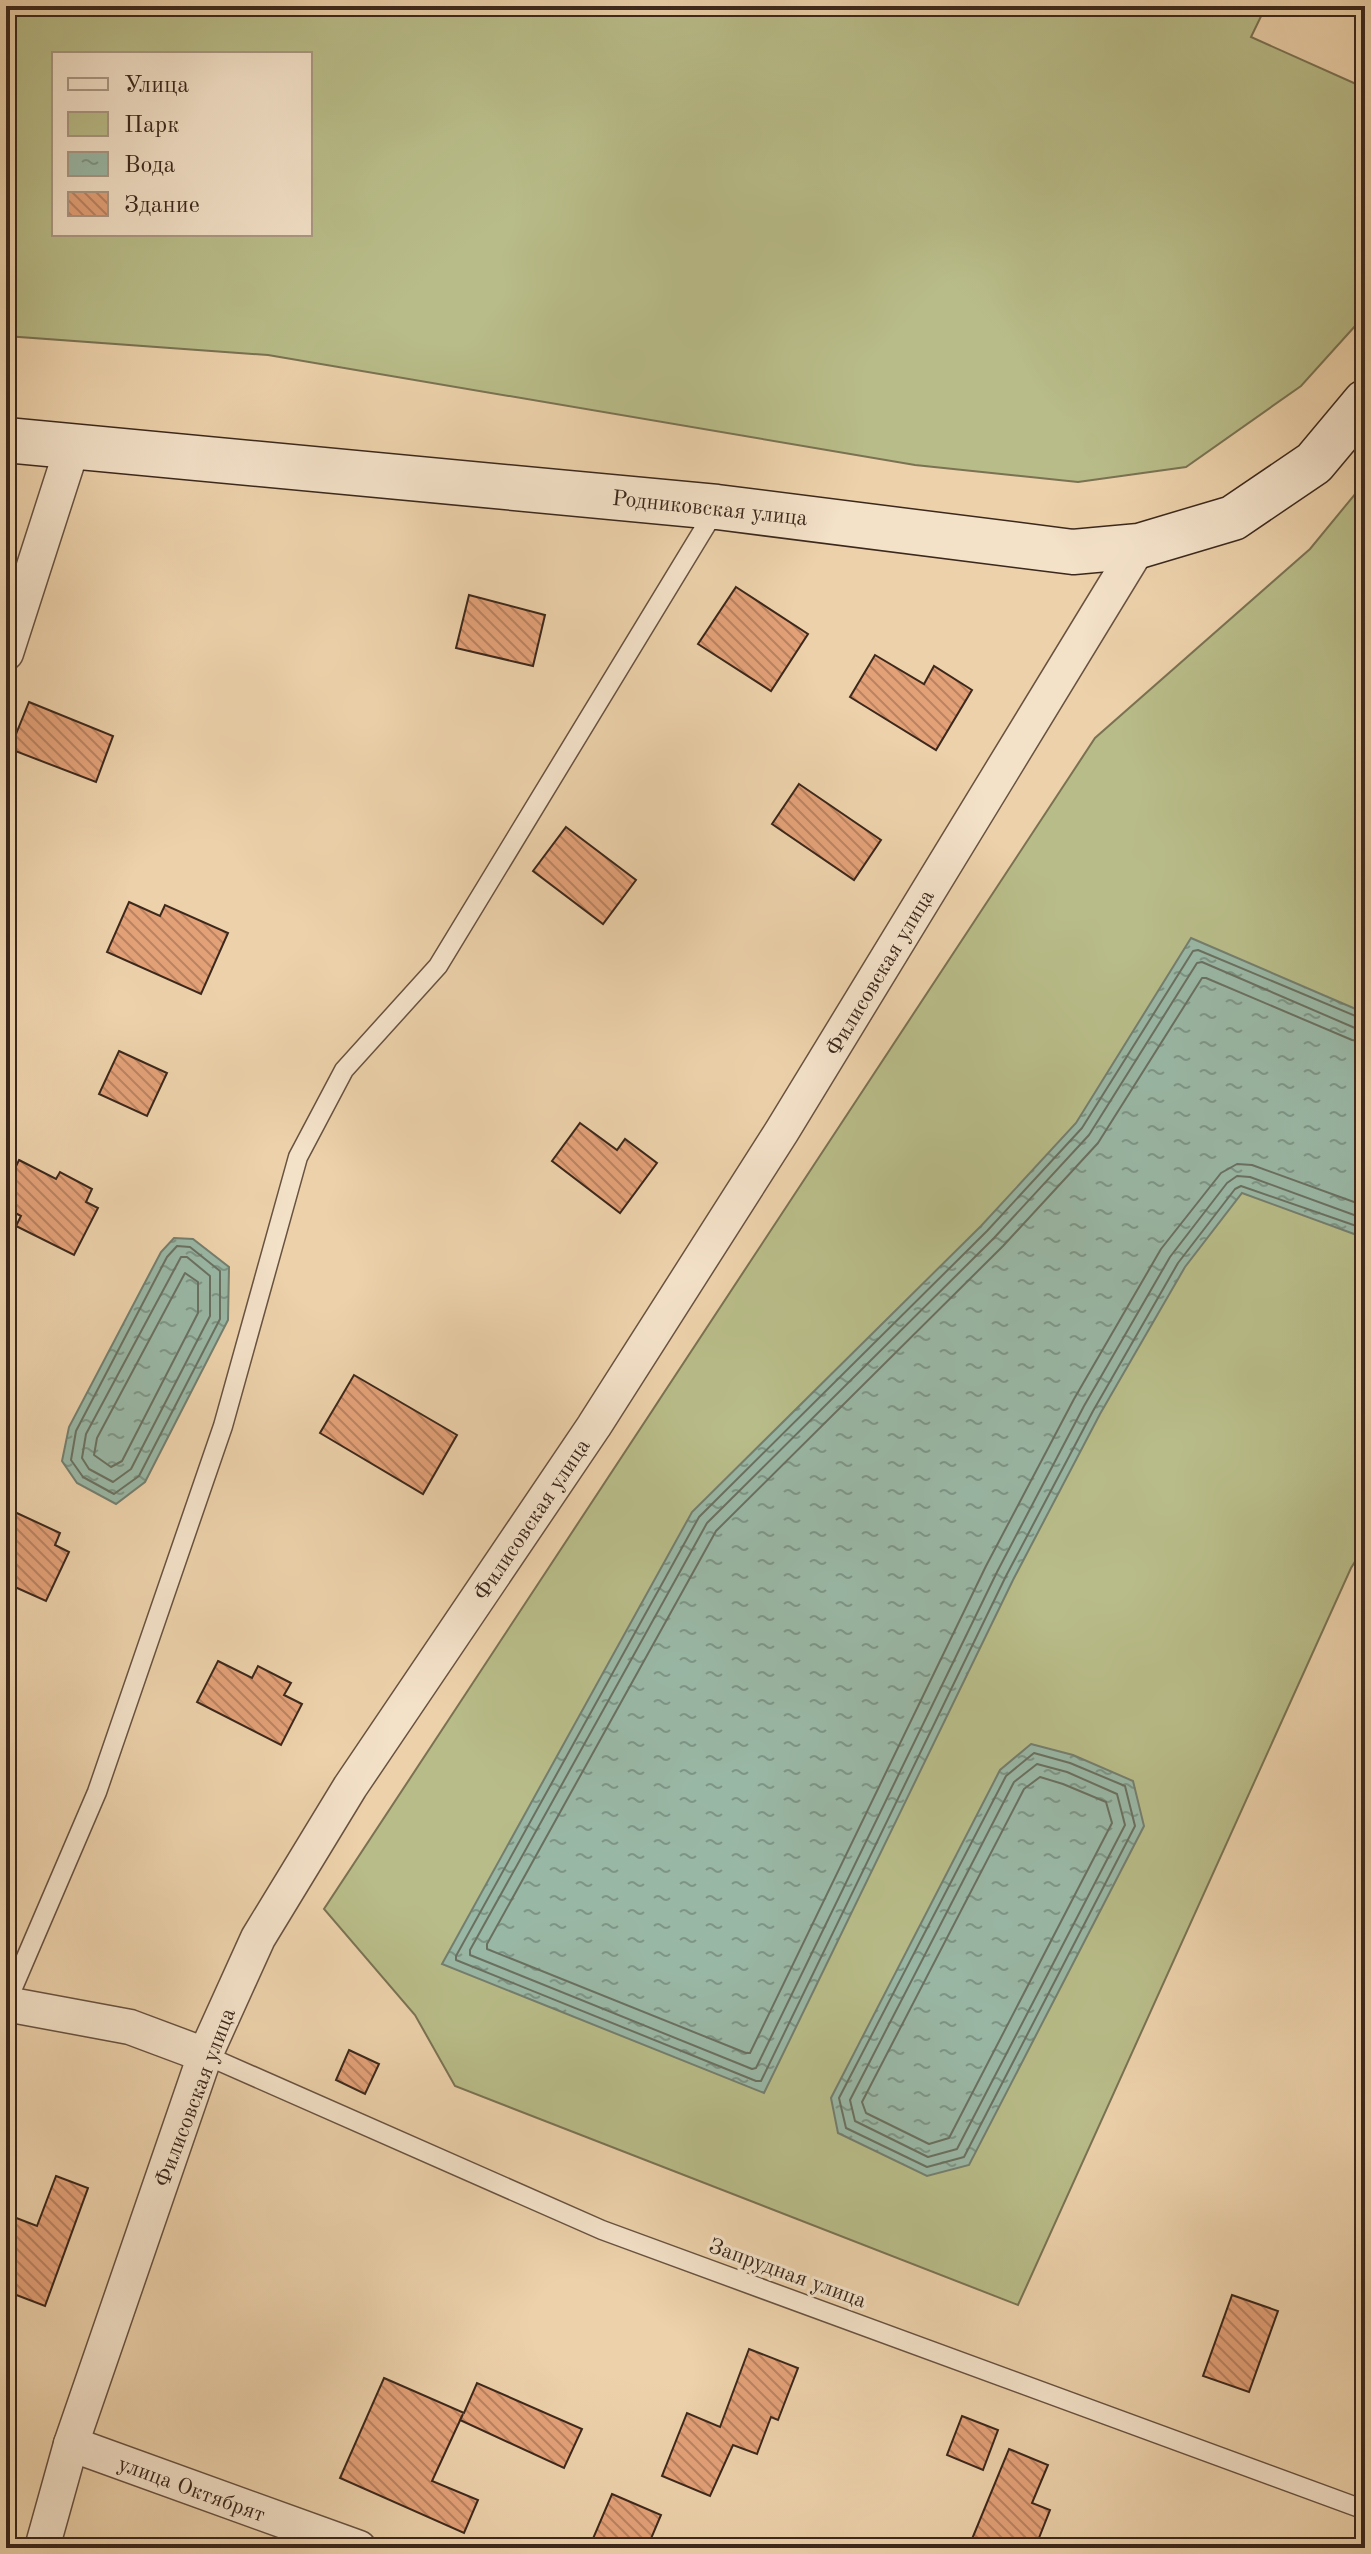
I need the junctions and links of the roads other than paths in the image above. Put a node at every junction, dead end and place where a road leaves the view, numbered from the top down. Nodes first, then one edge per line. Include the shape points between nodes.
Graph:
1 (1365, 402) edge
2 (6, 440) edge
3 (73, 445) junction
4 (717, 507) junction
5 (1139, 546) junction
6 (6, 653) edge
7 (6, 2004) edge
8 (205, 2055) junction
9 (71, 2444) junction
10 (1365, 2510) edge
11 (42, 2548) edge
12 (359, 2548) edge

1 - 5 main road, Родниковская улица via 1314,463 1233,518
2 - 3 main road, Родниковская улица
3 - 4 main road, Родниковская улица
3 - 6 street
4 - 5 main road, Родниковская улица via 1073,552
4 - 7 lane via 438,966 344,1070 298,1157 223,1426 97,1792
5 - 8 street, Филисовская улица via 765,1158 594,1426 350,1787 258,1938
7 - 8 street via 130,2027
8 - 9 street, Филисовская улица
8 - 10 lane, Запрудная улица via 602,2230
9 - 11 street, Филисовская улица
9 - 12 street, улица Октябрят

